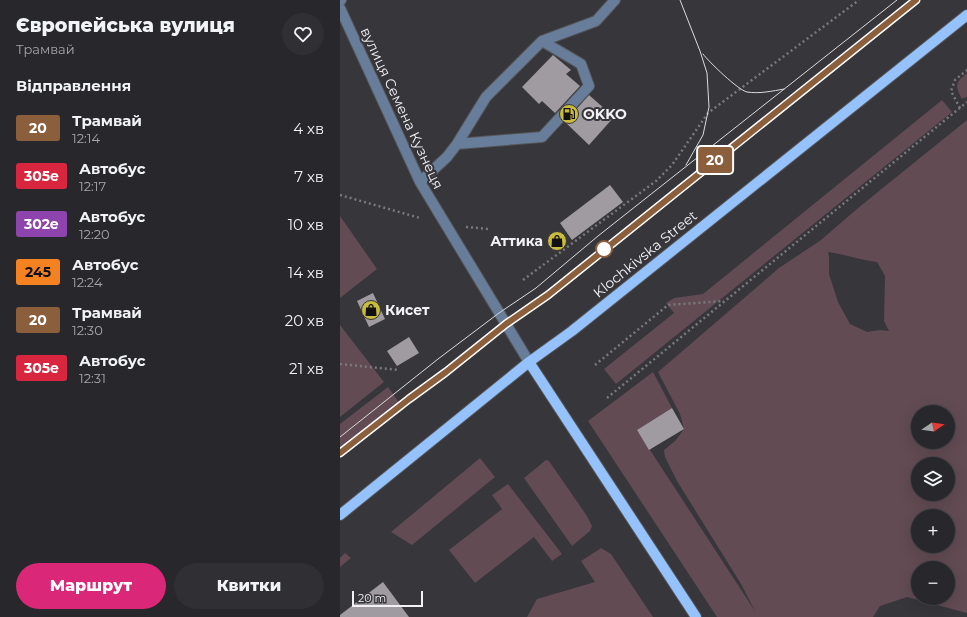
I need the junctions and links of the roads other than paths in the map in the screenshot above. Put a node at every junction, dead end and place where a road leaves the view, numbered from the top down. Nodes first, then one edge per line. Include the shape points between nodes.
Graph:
1 (615, 0) edge
2 (340, 8) edge
3 (967, 15) edge
4 (542, 41) junction
5 (457, 144) junction
6 (420, 182) junction
7 (529, 362) junction
8 (340, 515) edge
9 (696, 617) edge

1 - 4 street via 596,20
2 - 6 street, вулиця Семена Кузнеця
3 - 7 main road, Klochkivska Street
4 - 5 street via 486,97
4 - 5 street via 580,64 589,86 542,138
5 - 6 street
6 - 7 street, вулиця Семена Кузнеця
7 - 8 main road, Klochkivska Street
7 - 9 main road

